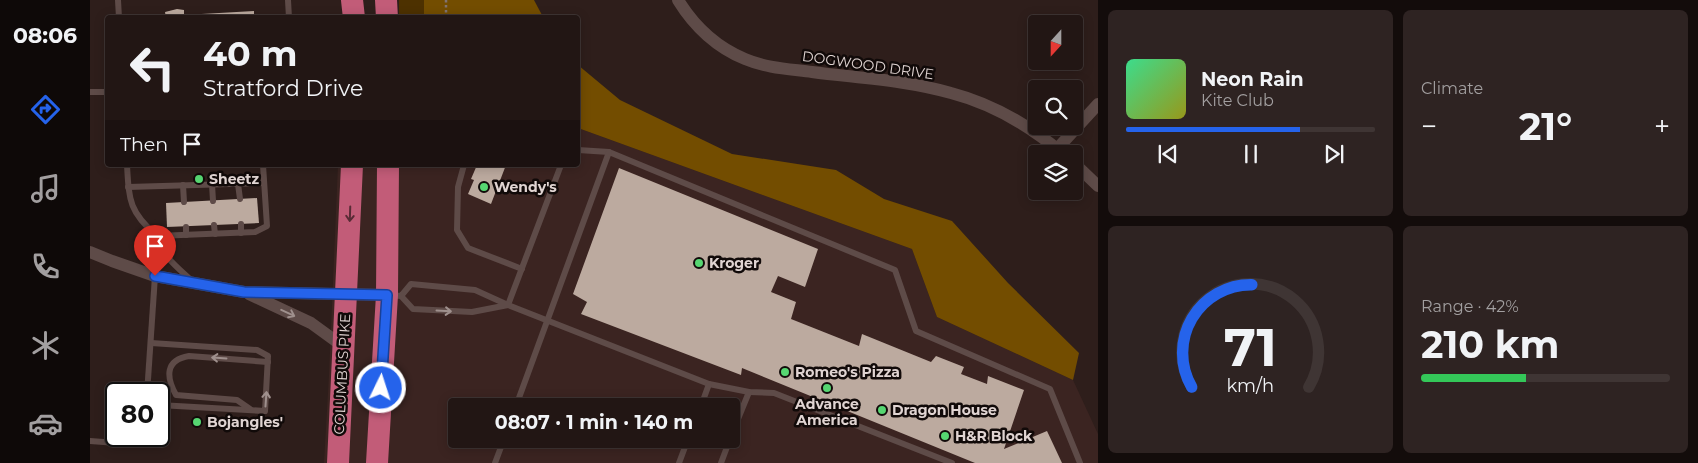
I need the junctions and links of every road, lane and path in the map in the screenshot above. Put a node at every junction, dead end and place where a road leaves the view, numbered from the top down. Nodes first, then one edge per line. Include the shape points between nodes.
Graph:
1 (118, 0) edge
2 (288, 0) edge
3 (352, 0) edge
4 (386, 0) edge
5 (446, 0) edge
6 (678, 0) edge
7 (119, 15) edge
8 (289, 15) edge
9 (354, 15) edge
10 (387, 15) edge
11 (446, 15) edge
12 (90, 92) edge
13 (105, 92) edge
14 (1098, 104) edge
15 (1052, 145) edge
16 (1065, 145) edge
17 (580, 150) edge
18 (609, 152) junction
19 (127, 167) edge
20 (262, 167) edge
21 (352, 167) edge
22 (388, 167) edge
23 (463, 167) edge
24 (560, 167) edge
25 (1083, 172) edge
26 (264, 183) junction
27 (212, 184) junction
28 (238, 184) junction
29 (183, 185) junction
30 (1098, 186) edge
31 (128, 187) junction
32 (240, 199) dead end
33 (213, 200) dead end
34 (184, 202) dead end
35 (241, 224) dead end
36 (214, 225) dead end
37 (186, 226) dead end
38 (241, 233) junction
39 (214, 234) junction
40 (186, 235) junction
41 (157, 236) junction
42 (90, 252) edge
43 (522, 269) junction
44 (155, 276) junction
45 (196, 284) junction
46 (244, 292) junction
47 (346, 294) junction
48 (394, 295) junction
49 (508, 305) junction
50 (547, 321) junction
51 (151, 343) junction
52 (344, 347) junction
53 (268, 362) junction
54 (148, 382) edge
55 (709, 384) junction
56 (748, 392) junction
57 (519, 398) edge
58 (704, 398) edge
59 (170, 406) edge
60 (251, 410) junction
61 (740, 413) edge
62 (90, 441) edge
63 (105, 442) edge
64 (501, 448) edge
65 (685, 448) edge
66 (726, 448) edge
67 (338, 463) edge
68 (377, 463) edge
69 (495, 463) edge
70 (679, 463) edge
71 (720, 463) edge
72 (952, 463) edge
73 (1080, 463) edge

1 - 7 lane
2 - 8 lane
3 - 9 highway
4 - 10 highway
5 - 11 path
6 - 15 street, DOGWOOD DRIVE via 699,29 745,59 790,69 912,84 949,92 1001,111
12 - 13 lane
14 - 16 street
17 - 18 lane
18 - 50 lane
18 - 73 lane via 895,270 916,331 1050,389
19 - 31 lane
20 - 26 lane
21 -> 47 highway, COLUMBUS PIKE
22 - 48 highway
23 - 43 lane via 458,186 457,230 468,248
24 - 43 lane
25 - 30 street
26 - 28 lane
26 - 38 lane via 267,226 255,232
27 - 28 lane
27 - 29 lane
27 - 33 lane
28 - 32 lane
29 - 31 lane
29 - 34 lane
31 - 41 lane via 132,209
35 - 38 lane
36 - 39 lane
37 - 40 lane
38 - 39 lane
39 - 40 lane
40 - 41 lane
41 - 45 lane via 167,257
42 - 44 street
43 - 49 lane
44 - 45 street
44 - 51 lane
45 - 46 street
46 - 47 street
46 -> 52 street via 311,323
47 - 48 street
47 - 52 highway, COLUMBUS PIKE
48 -> 49 lane via 413,309 472,312
48 - 49 lane via 411,284 475,290
48 - 68 highway
49 - 50 lane
50 - 55 lane
50 - 57 lane
51 - 53 lane via 257,350 268,356
51 - 54 lane
52 - 67 highway, COLUMBUS PIKE
60 -> 53 lane via 265,411
53 -> 60 lane via 189,356 178,358 170,367 169,383 176,395 237,400
55 - 56 lane
55 - 58 lane
56 - 61 lane
56 - 72 lane via 774,393
59 - 60 lane
62 - 63 lane
64 - 69 lane
65 - 70 lane
66 - 71 lane

